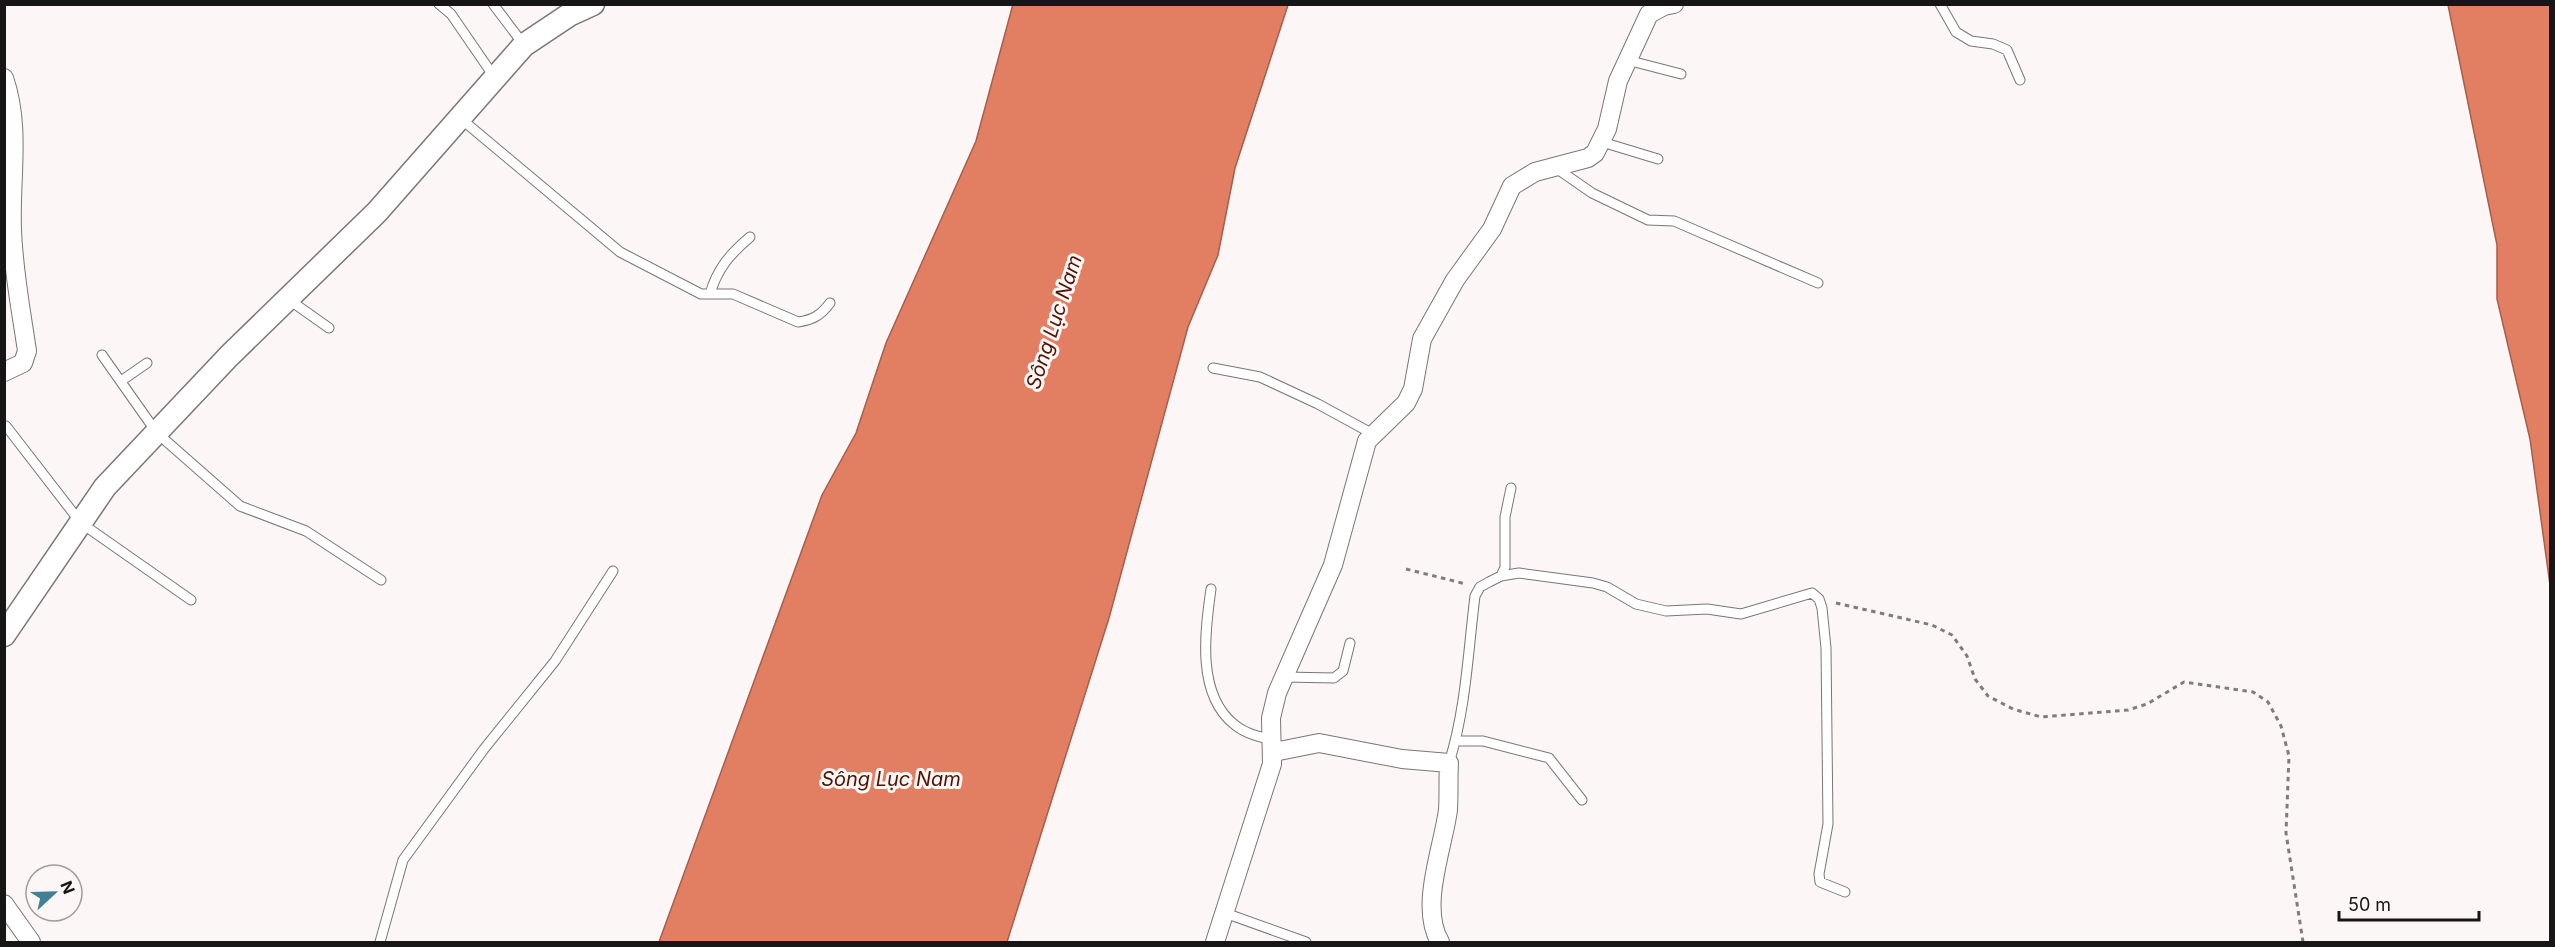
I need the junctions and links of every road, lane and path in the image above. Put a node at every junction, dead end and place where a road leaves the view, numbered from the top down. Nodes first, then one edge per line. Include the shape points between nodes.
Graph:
1 (439, 4) edge
2 (493, 4) edge
3 (593, 4) edge
4 (1674, 4) edge
5 (1940, 4) edge
6 (1656, 7) edge
7 (524, 45) junction
8 (1627, 60) junction
9 (1681, 74) dead end
10 (4, 78) edge
11 (495, 78) junction
12 (2020, 80) dead end
13 (460, 118) junction
14 (1602, 142) junction
15 (1658, 159) dead end
16 (1554, 167) junction
17 (750, 237) dead end
18 (1818, 283) dead end
19 (710, 294) junction
20 (288, 299) junction
21 (830, 303) dead end
22 (329, 328) dead end
23 (102, 355) dead end
24 (147, 363) dead end
25 (1213, 368) dead end
26 (4, 372) edge
27 (121, 381) junction
28 (6, 426) edge
29 (157, 433) junction
30 (1372, 434) junction
31 (1511, 488) dead end
32 (81, 523) junction
33 (1406, 569) dead end
34 (613, 570) dead end
35 (1501, 576) junction
36 (381, 580) dead end
37 (1480, 587) junction
38 (1211, 589) dead end
39 (1819, 599) junction
40 (190, 600) dead end
41 (4, 635) edge
42 (1350, 643) dead end
43 (1284, 677) junction
44 (1456, 741) junction
45 (1274, 746) junction
46 (1449, 763) junction
47 (1582, 800) dead end
48 (1845, 892) dead end
49 (4, 904) edge
50 (1225, 914) junction
51 (31, 942) edge
52 (380, 942) edge
53 (1216, 942) edge
54 (1306, 942) edge
55 (1440, 942) edge
56 (2303, 942) edge

1 - 11 lane via 451,14
2 - 7 lane
3 - 7 street
4 - 6 street
5 - 12 lane via 1956,32 1971,42 2007,50
6 - 8 street
7 - 11 street
8 - 9 lane
8 - 14 street
10 - 26 street via 14,132 14,259 27,351 23,363
11 - 13 street
13 - 19 lane via 620,252 679,284
13 - 20 street via 377,212
14 - 15 lane
14 - 16 street via 1588,158
16 - 18 lane via 1592,193 1648,220 1674,221
16 - 30 street via 1535,172 1512,186 1492,229 1455,280 1422,339 1413,390 1406,403
17 - 19 lane via 732,252 716,275
19 - 21 lane via 733,294 798,322 821,314
20 - 22 lane
20 - 29 street
23 - 27 lane
24 - 27 lane
25 - 30 lane via 1260,377
27 - 29 lane
28 - 32 lane
29 - 32 street via 105,487
29 - 36 lane via 240,506 306,531
30 - 43 street via 1361,458 1334,565
31 - 35 lane
32 - 40 lane
32 - 41 street
33 - 37 path
34 - 52 lane via 555,661 484,749 403,860
35 - 37 lane
35 - 39 lane via 1519,573 1593,583 1636,604 1666,611 1707,609 1742,614 1807,593 1816,594
37 - 44 lane via 1475,596
38 - 45 lane via 1208,661 1216,702 1236,727
39 - 48 lane via 1826,648 1828,824 1819,874 1824,886
39 - 56 path via 1932,625 1952,635 1988,696 2013,710 2041,717 2128,710 2147,704 2184,682 2253,692 2268,702 2281,726 2289,756 2286,833
42 - 43 lane via 1343,671 1334,678
43 - 45 street via 1272,711
44 - 46 lane
44 - 47 lane via 1483,741 1549,758
45 - 46 street via 1319,743 1402,759
45 - 50 street
46 - 55 street via 1448,809 1433,904 1433,926
49 - 51 street
50 - 53 street
50 - 54 lane

